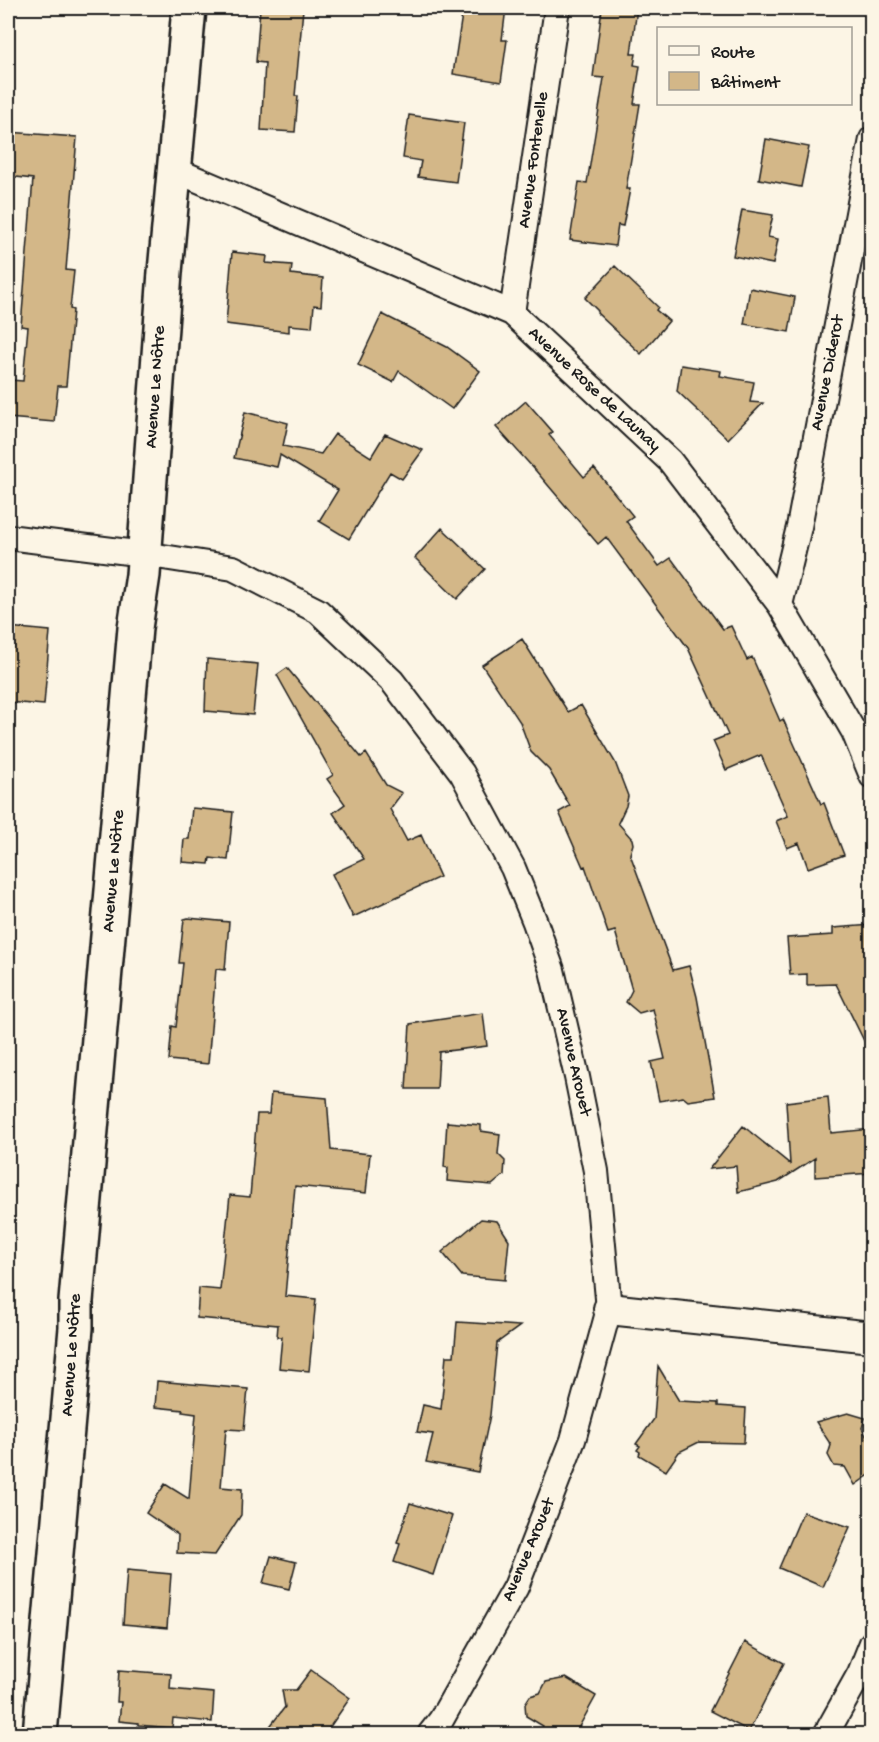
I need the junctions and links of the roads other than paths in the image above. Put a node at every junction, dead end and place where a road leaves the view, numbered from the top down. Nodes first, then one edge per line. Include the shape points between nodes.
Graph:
1 (189, 8) edge
2 (557, 8) edge
3 (872, 140) edge
4 (176, 170) junction
5 (512, 313) junction
6 (8, 537) edge
7 (144, 554) junction
8 (780, 605) junction
9 (872, 776) edge
10 (609, 1309) junction
11 (872, 1337) edge
12 (872, 1643) edge
13 (40, 1734) edge
14 (430, 1734) edge
15 (826, 1734) edge

1 - 4 main road, Avenue Le Nôtre
2 - 5 street, Avenue Fontenelle
3 - 8 street, Avenue Diderot via 799,527
4 - 5 street, Avenue Rose de Launay
4 - 7 main road, Avenue Le Nôtre
5 - 8 street, Avenue Rose de Launay via 670,461
6 - 7 street, Avenue Arouet
7 - 10 street, Avenue Arouet via 233,568 318,611 392,681 462,773 513,868 552,970 596,1171
7 - 13 main road, Avenue Le Nôtre
8 - 9 street, Avenue Rose de Launay via 854,732
10 - 11 street
10 - 14 street, Avenue Arouet via 573,1440 516,1587
12 - 15 street

